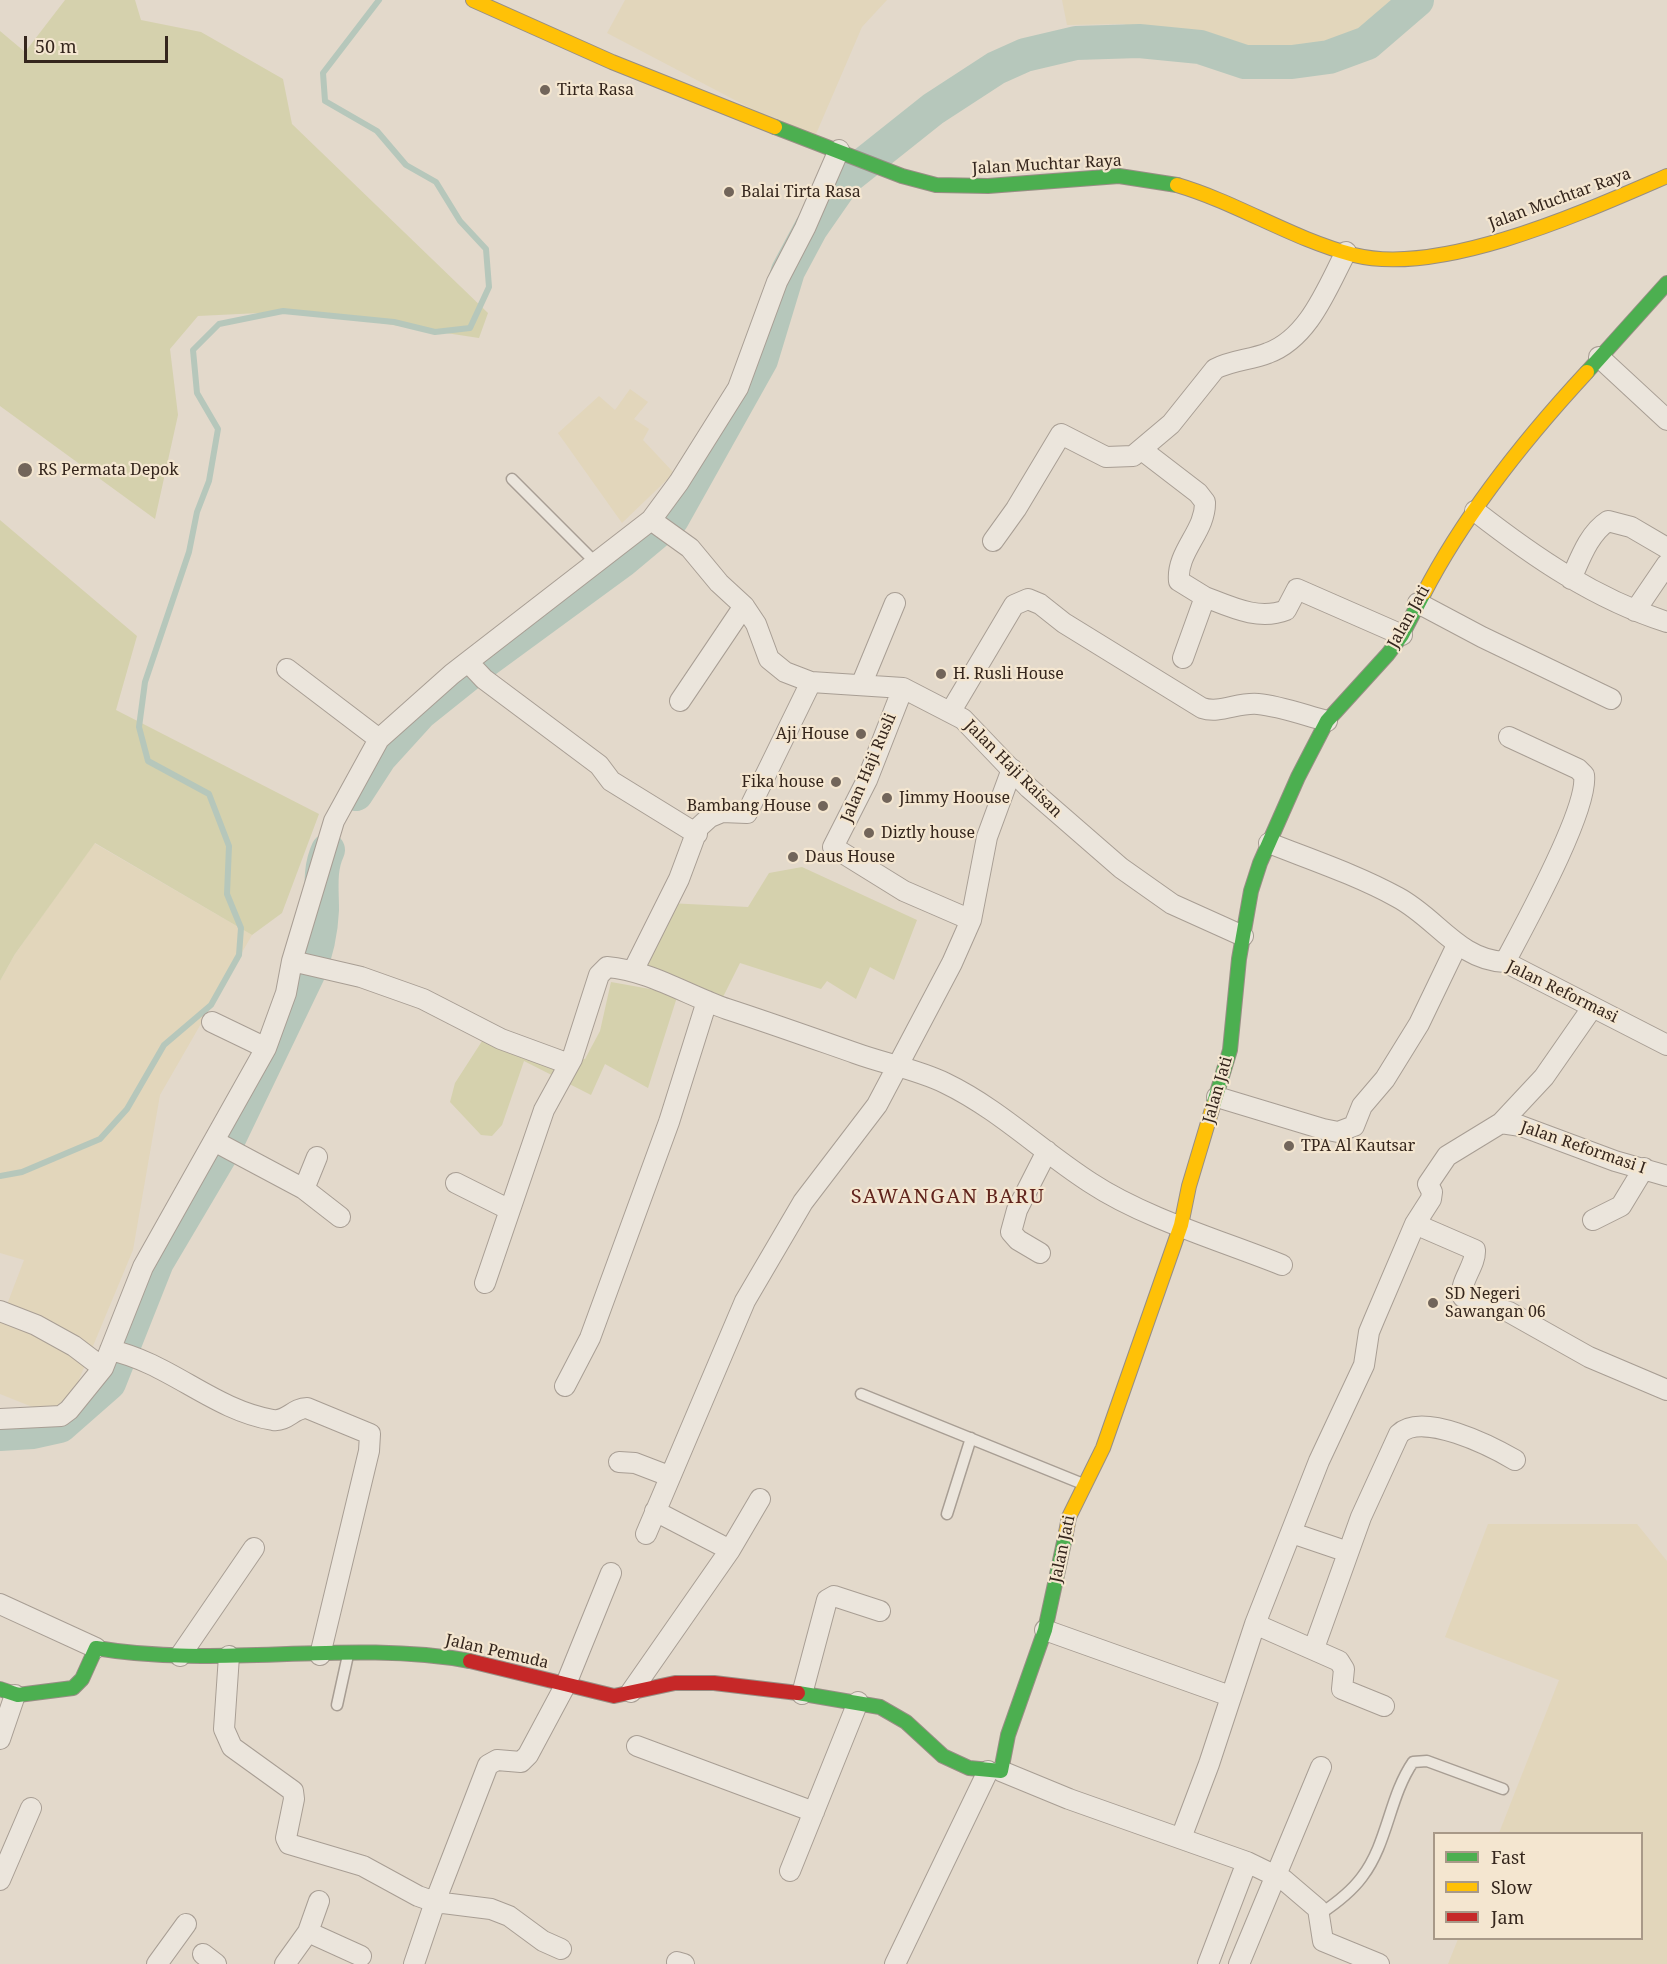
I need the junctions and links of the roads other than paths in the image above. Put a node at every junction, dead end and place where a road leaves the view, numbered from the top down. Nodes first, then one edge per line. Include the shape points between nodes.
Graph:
1 (483, 2) edge
2 (846, 152) junction
3 (1667, 176) edge
4 (1346, 252) junction
5 (1667, 283) edge
6 (1599, 357) junction
7 (1667, 420) edge
8 (1142, 450) junction
9 (512, 479) dead end
10 (1475, 511) junction
11 (653, 523) junction
12 (993, 542) dead end
13 (1667, 548) edge
14 (596, 563) junction
15 (1667, 564) edge
16 (1571, 579) junction
17 (1204, 597) junction
18 (895, 603) dead end
19 (1418, 603) junction
20 (744, 606) junction
21 (1635, 611) junction
22 (1667, 621) edge
23 (1402, 635) junction
24 (1183, 658) dead end
25 (473, 668) junction
26 (287, 669) dead end
27 (811, 682) junction
28 (862, 683) junction
29 (903, 687) junction
30 (1611, 699) dead end
31 (680, 700) dead end
32 (951, 711) junction
33 (1327, 721) junction
34 (1509, 737) dead end
35 (379, 739) junction
36 (1012, 770) junction
37 (697, 834) junction
38 (1269, 843) junction
39 (971, 920) junction
40 (1243, 936) junction
41 (1457, 945) junction
42 (1506, 962) junction
43 (306, 965) junction
44 (633, 971) junction
45 (707, 1001) junction
46 (1592, 1008) junction
47 (212, 1022) dead end
48 (1667, 1045) edge
49 (266, 1048) junction
50 (569, 1064) junction
51 (898, 1064) junction
52 (1217, 1097) junction
53 (1501, 1123) junction
54 (221, 1146) junction
55 (1047, 1151) junction
56 (317, 1157) dead end
57 (1644, 1168) junction
58 (1667, 1176) edge
59 (456, 1183) dead end
60 (304, 1189) junction
61 (508, 1209) junction
62 (340, 1216) dead end
63 (1593, 1220) dead end
64 (1415, 1224) junction
65 (1181, 1225) junction
66 (1040, 1253) dead end
67 (1282, 1266) dead end
68 (485, 1283) dead end
69 (0, 1311) edge
70 (110, 1356) junction
71 (565, 1386) dead end
72 (1667, 1390) edge
73 (861, 1394) dead end
74 (0, 1419) edge
75 (971, 1438) junction
76 (1515, 1460) dead end
77 (619, 1462) dead end
78 (669, 1476) junction
79 (1084, 1484) junction
80 (760, 1499) dead end
81 (655, 1511) junction
82 (947, 1514) dead end
83 (1292, 1533) junction
84 (646, 1534) dead end
85 (254, 1548) dead end
86 (730, 1550) junction
87 (1348, 1552) junction
88 (611, 1573) dead end
89 (0, 1604) edge
90 (880, 1611) dead end
91 (1255, 1624) junction
92 (1045, 1630) junction
93 (96, 1648) junction
94 (1314, 1648) junction
95 (320, 1654) junction
96 (348, 1654) junction
97 (180, 1656) junction
98 (229, 1656) junction
99 (566, 1684) junction
100 (8, 1692) edge
101 (631, 1692) junction
102 (802, 1694) junction
103 (1230, 1696) junction
104 (858, 1702) junction
105 (337, 1705) dead end
106 (1384, 1706) dead end
107 (0, 1739) edge
108 (637, 1746) dead end
109 (1321, 1767) dead end
110 (994, 1771) junction
111 (1503, 1789) dead end
112 (31, 1808) dead end
113 (814, 1812) junction
114 (1181, 1838) junction
115 (1247, 1862) junction
116 (790, 1871) dead end
117 (1276, 1875) junction
118 (0, 1880) edge
119 (319, 1901) dead end
120 (435, 1902) junction
121 (1320, 1914) junction
122 (186, 1924) dead end
123 (308, 1932) junction
124 (561, 1949) dead end
125 (361, 1956) dead end
126 (157, 1964) edge
127 (285, 1964) edge
128 (414, 1964) edge
129 (895, 1964) edge
130 (1208, 1964) edge
131 (1239, 1964) edge
132 (1379, 1964) edge

1 - 2 main road, Jalan Muchtar Raya via 697,99
2 - 4 main road, Jalan Muchtar Raya via 933,185 952,187 1099,177 1167,182
2 - 11 street via 777,282 738,388
3 - 4 main road, Jalan Muchtar Raya via 1553,222 1464,248 1391,261
4 - 8 street via 1314,314 1291,341 1271,352 1215,369 1170,424
5 - 6 main road, Jalan Jati
6 - 7 street
6 - 10 main road, Jalan Jati via 1496,479
8 - 12 street via 1133,456 1106,457 1060,434
8 - 17 street via 1205,502 1202,518 1178,567 1179,580
9 - 14 lane
10 - 16 street
10 - 19 main road, Jalan Jati
11 - 14 street
11 - 20 street, Jalan Haji Raisan via 690,548
13 - 16 street via 1631,527 1608,521 1599,526
14 - 25 street
15 - 21 street
16 - 21 street
17 - 23 street via 1244,612 1271,616 1286,610 1297,589
17 - 24 street
18 - 28 street
19 - 23 main road, Jalan Jati
19 - 30 street
20 - 27 street, Jalan Haji Raisan via 770,659 785,672
20 - 31 street
21 - 22 street
23 - 33 main road, Jalan Jati
25 - 35 street
25 - 37 street via 599,765 611,781
26 - 35 street
27 - 28 street, Jalan Haji Raisan
27 - 37 street via 747,813 722,812 710,817
28 - 29 street, Jalan Haji Raisan
29 - 32 street, Jalan Haji Raisan
29 - 39 street, Jalan Haji Rusli via 867,780 833,848 904,891
32 - 33 street via 1014,605 1028,599 1202,708 1258,704
32 - 36 street, Jalan Haji Raisan
33 - 38 main road, Jalan Jati
34 - 42 street via 1578,770 1585,781 1568,835
35 - 43 street via 334,821
36 - 39 street via 987,837
36 - 40 street, Jalan Haji Raisan via 1121,868 1172,904
37 - 44 street
38 - 40 main road, Jalan Jati via 1251,891
38 - 41 street, Jalan Reformasi via 1398,897 1421,911
39 - 51 street
40 - 52 main road, Jalan Jati via 1230,1050
41 - 42 street, Jalan Reformasi via 1479,959
41 - 52 street via 1419,1024 1385,1079 1362,1106 1354,1126 1338,1132 1323,1129
42 - 46 street, Jalan Reformasi
43 - 49 street via 286,993
43 - 50 street via 361,977 423,999 501,1039
44 - 45 street
44 - 50 street via 607,967 599,975
45 - 51 street via 856,1054
45 - 71 street via 669,1122 590,1338
46 - 48 street, Jalan Reformasi
46 - 53 street, Jalan Reformasi I via 1544,1077
47 - 49 street
49 - 54 street
50 - 61 street via 544,1110
51 - 55 street via 975,1098
51 - 78 street via 877,1106 803,1202 745,1301
52 - 65 main road, Jalan Jati
53 - 57 street, Jalan Reformasi I via 1531,1129
53 - 64 street via 1448,1156 1428,1184 1431,1198
54 - 60 street
54 - 70 street via 142,1267
55 - 65 street via 1091,1184
55 - 66 street via 1017,1210 1011,1232
56 - 60 street
57 - 58 street, Jalan Reformasi I
57 - 63 street via 1621,1206
59 - 61 street
60 - 62 street
61 - 68 street
64 - 72 street via 1475,1250 1463,1297 1509,1312 1589,1357
64 - 83 street via 1369,1332 1364,1365 1319,1461
65 - 67 street
65 - 79 main road, Jalan Jati via 1115,1416
69 - 70 street via 74,1346
70 - 74 street via 61,1416
70 - 95 street via 137,1356 221,1404 245,1413 281,1420 297,1409 307,1408 370,1434
73 - 75 lane
75 - 79 lane
75 - 82 lane
76 - 87 street via 1463,1436 1414,1425 1406,1428 1394,1445
77 - 78 street via 634,1463
78 - 81 street
79 - 92 main road, Jalan Jati via 1069,1517
80 - 86 street
81 - 84 street
81 - 86 street
83 - 87 street
83 - 91 street
85 - 97 street
86 - 101 street
87 - 94 street
88 - 99 street
89 - 93 street
90 - 102 street via 834,1596 827,1600
91 - 94 street
91 - 103 street
92 - 103 street
92 - 110 main road, Jalan Jati
93 - 97 main road, Jalan Pemuda via 143,1656
93 - 100 main road via 82,1679 73,1688
94 - 106 street via 1342,1665 1342,1689
95 - 96 main road, Jalan Pemuda
95 - 98 main road, Jalan Pemuda
96 - 99 main road, Jalan Pemuda via 402,1652 458,1657
96 - 105 lane
97 - 98 main road, Jalan Pemuda
98 - 120 street via 226,1738 232,1747 293,1791 286,1838 289,1844 363,1866
99 - 101 main road, Jalan Pemuda via 614,1696
99 - 120 street via 525,1759 497,1760 488,1765
100 - 107 street
101 - 102 main road, Jalan Pemuda via 675,1683 714,1683
102 - 104 main road, Jalan Pemuda
103 - 114 street
104 - 110 main road, Jalan Pemuda via 892,1712 951,1760 969,1768
104 - 113 street
108 - 113 street
109 - 117 street
110 - 114 street
110 - 129 street, Jalan Jati
111 - 121 lane via 1427,1761 1413,1762 1398,1787 1376,1855 1362,1877
112 - 118 street
113 - 116 street
114 - 115 street
115 - 117 street
115 - 130 street
117 - 121 street via 1306,1897
117 - 131 street
119 - 123 street
120 - 124 street via 491,1909
120 - 128 street
121 - 132 street via 1323,1941
122 - 126 street
123 - 125 street
123 - 127 street

